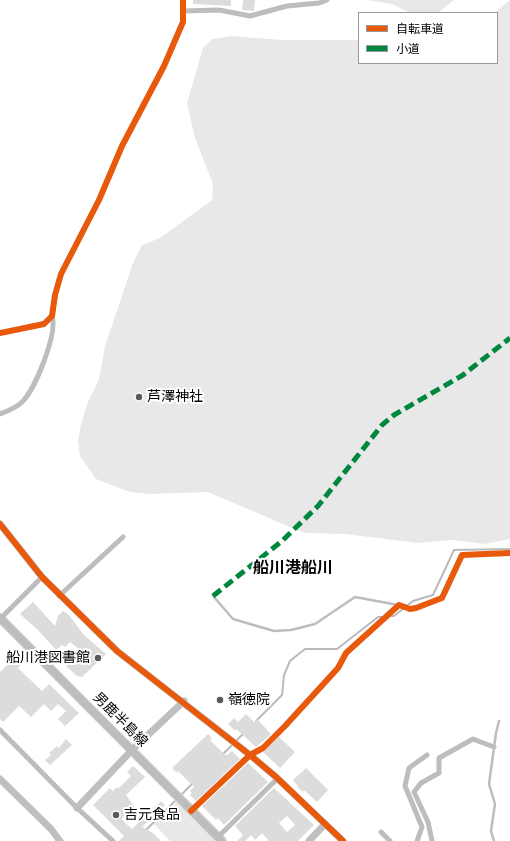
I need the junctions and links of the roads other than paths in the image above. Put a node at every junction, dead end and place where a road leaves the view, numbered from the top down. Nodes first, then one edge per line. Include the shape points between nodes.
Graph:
1 (183, 0) edge
2 (327, 0) edge
3 (183, 11) junction
4 (52, 316) junction
5 (0, 334) edge
6 (0, 414) edge
7 (0, 524) edge
8 (123, 537) dead end
9 (510, 553) edge
10 (42, 577) junction
11 (59, 596) junction
12 (213, 596) dead end
13 (399, 605) junction
14 (0, 619) edge
15 (184, 702) junction
16 (499, 721) dead end
17 (0, 730) edge
18 (494, 747) junction
19 (132, 750) junction
20 (250, 755) junction
21 (427, 755) dead end
22 (278, 778) junction
23 (0, 779) edge
24 (77, 808) junction
25 (191, 811) junction
26 (325, 824) junction
27 (381, 832) dead end
28 (220, 839) edge
29 (57, 840) edge
30 (386, 840) edge
31 (113, 841) edge
32 (309, 841) edge
33 (343, 841) edge
34 (417, 841) edge
35 (432, 841) edge
36 (494, 841) edge

1 - 3 street
2 - 3 street via 287,6 250,16 219,10
3 - 4 street via 183,22 164,66 122,146 99,200 61,274
4 - 5 street via 44,324
4 - 6 street via 54,324 36,384 23,402 12,410
7 - 10 street
8 - 11 street
9 - 13 street via 462,555 442,598 410,609
10 - 11 street
10 - 14 street
11 - 15 street via 117,651
12 - 13 lane via 234,619 274,631 315,624 355,597
13 - 20 street via 346,653 338,668 285,726 263,748
14 - 19 main road, 男鹿半島線
15 - 19 street
15 - 20 street
16 - 18 lane
17 - 24 street
18 - 35 street via 473,739 439,758 439,773 421,783 414,792 428,822
18 - 36 lane via 489,784 495,804 491,831
19 - 24 street
19 - 25 main road, 男鹿半島線
20 - 22 street
20 - 25 street
21 - 34 street via 409,768 405,786 422,827
22 - 26 street
22 - 28 street
23 - 29 street via 44,822
24 - 31 street
25 - 28 main road, 男鹿半島線
26 - 32 street
26 - 33 street
27 - 30 street

